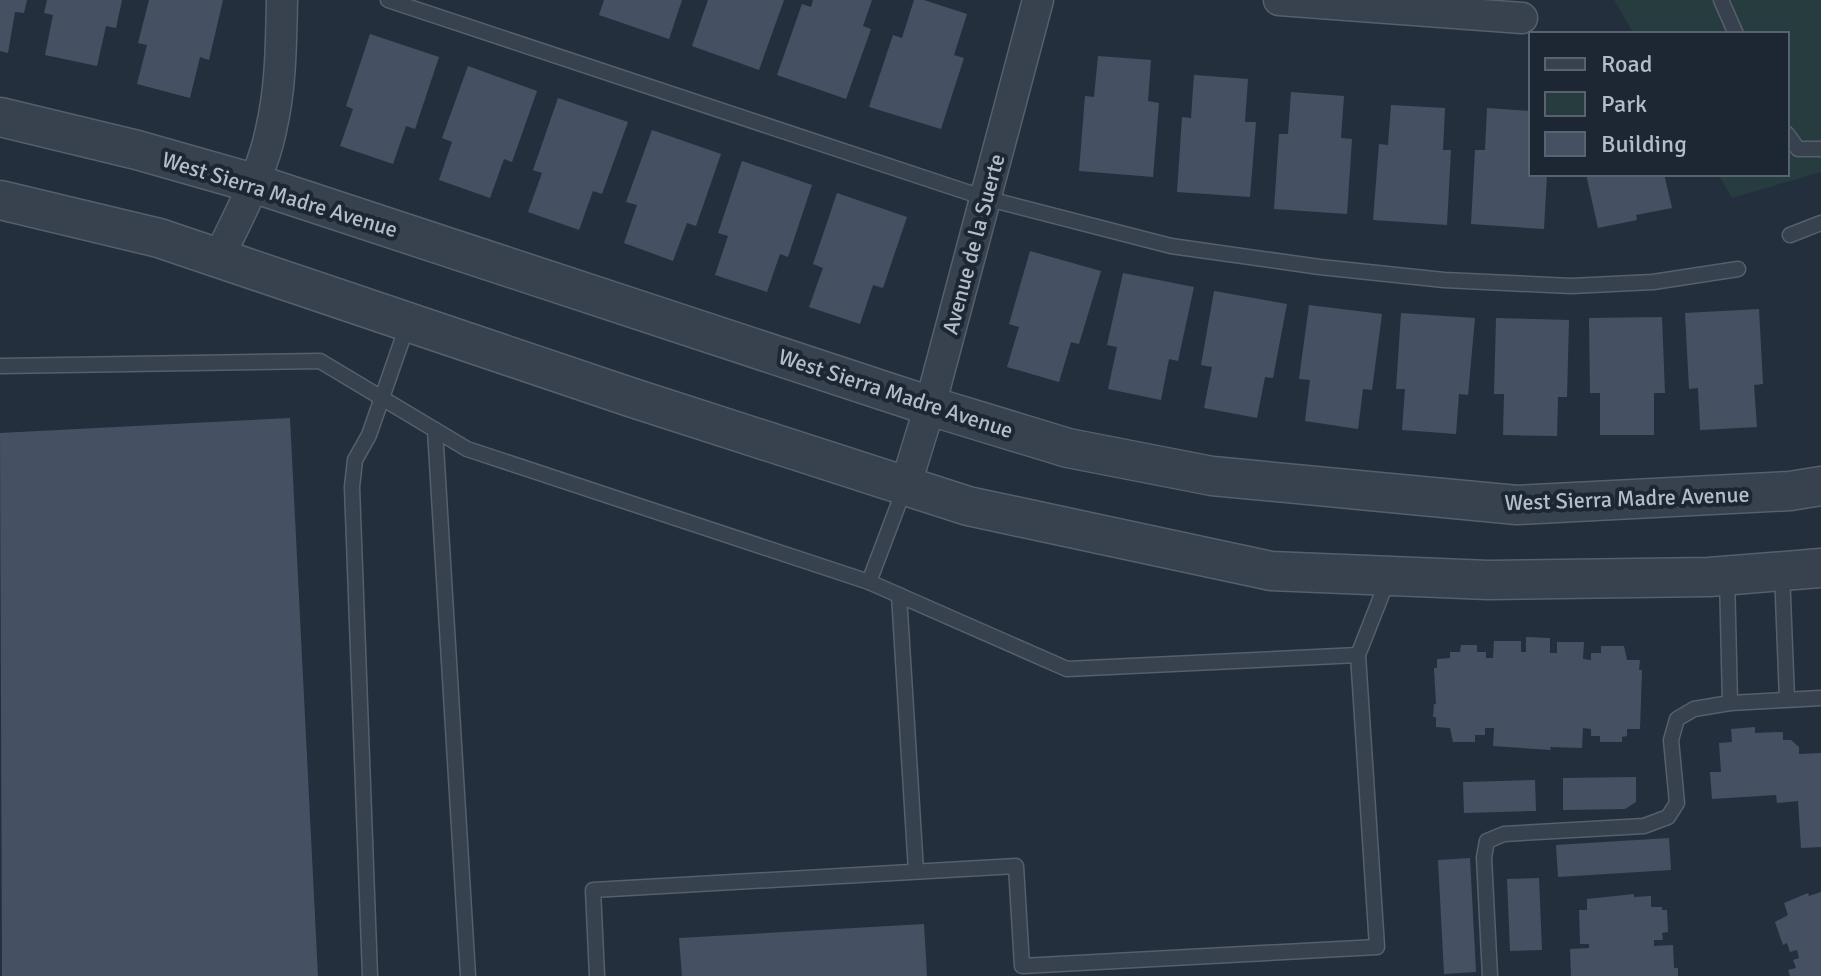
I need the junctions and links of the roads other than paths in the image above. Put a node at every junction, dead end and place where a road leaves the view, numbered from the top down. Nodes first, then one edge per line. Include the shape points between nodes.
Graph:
1 (282, 0) edge
2 (388, 0) edge
3 (1038, 0) edge
4 (1279, 0) edge
5 (1721, 0) edge
6 (1522, 18) dead end
7 (1735, 32) edge
8 (0, 117) edge
9 (1789, 137) edge
10 (1821, 149) edge
11 (253, 183) junction
12 (985, 198) junction
13 (0, 200) edge
14 (1821, 223) edge
15 (1790, 235) dead end
16 (219, 257) junction
17 (1738, 269) dead end
18 (409, 320) junction
19 (0, 366) edge
20 (381, 397) junction
21 (930, 406) junction
22 (435, 430) junction
23 (1821, 486) edge
24 (905, 487) junction
25 (1821, 568) edge
26 (1782, 572) junction
27 (1389, 576) junction
28 (1727, 576) junction
29 (869, 582) junction
30 (899, 595) junction
31 (1358, 655) junction
32 (1821, 698) edge
33 (1787, 699) junction
34 (1730, 703) junction
35 (916, 871) junction
36 (370, 976) edge
37 (468, 976) edge
38 (597, 976) edge
39 (1490, 976) edge

1 - 11 street via 279,83 271,132
2 - 12 lane
3 - 12 street, Avenue de la Suerte
4 - 6 street
5 - 7 lane
8 - 11 street, West Sierra Madre Avenue
9 - 10 lane via 1798,149
11 - 16 street
11 - 21 street, West Sierra Madre Avenue
12 - 17 lane via 1171,246 1444,280 1571,286 1653,282
12 - 21 street, Avenue de la Suerte
13 - 16 street
14 - 15 lane
16 - 18 street
18 - 20 lane
18 - 24 street
19 - 20 lane via 320,361
20 - 22 lane
20 - 36 lane via 355,460 352,487
21 - 23 street, West Sierra Madre Avenue via 1068,448 1212,476 1517,505
21 - 24 street, Avenue de la Suerte
22 - 29 lane via 467,449
22 - 37 lane
24 - 27 street via 968,506 1271,571
24 - 29 lane
25 - 26 street
26 - 28 street
26 - 33 lane
27 - 28 street
27 - 31 lane
28 - 34 lane
29 - 30 lane
30 - 31 lane via 1067,669
30 - 35 lane
31 - 35 lane via 1377,947 1022,966 1016,866
32 - 33 lane
33 - 34 lane
34 - 39 lane via 1694,709 1677,719 1671,740 1677,803 1668,817 1644,826 1504,834 1487,841
35 - 38 lane via 593,890

